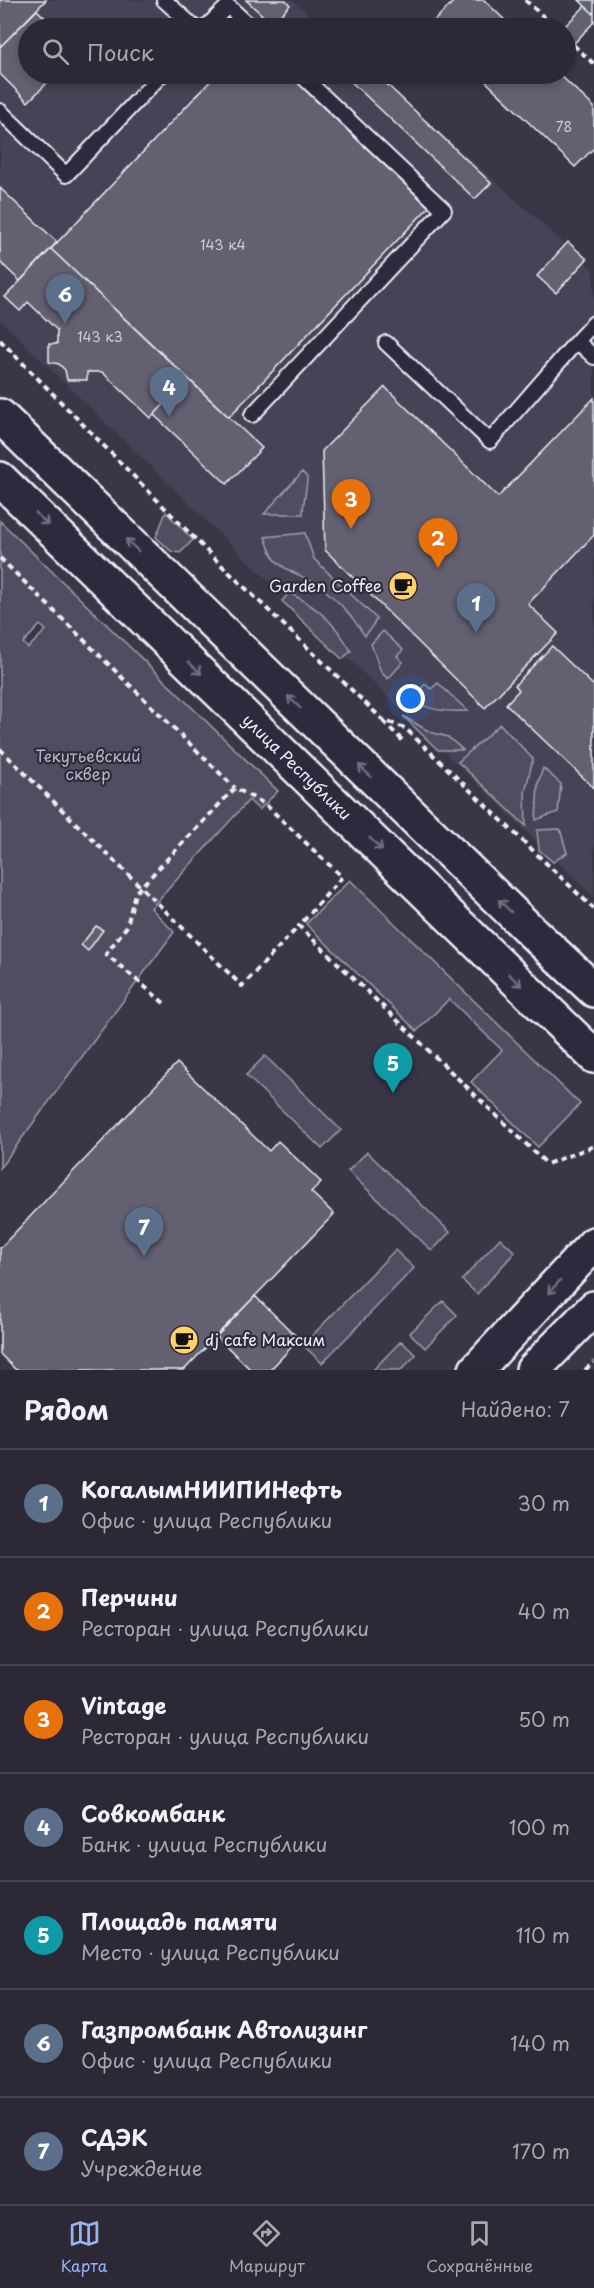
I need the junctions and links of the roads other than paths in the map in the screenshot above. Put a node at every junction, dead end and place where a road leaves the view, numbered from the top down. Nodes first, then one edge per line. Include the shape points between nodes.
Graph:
1 (164, 0) edge
2 (184, 18) edge
3 (215, 18) edge
4 (241, 18) edge
5 (152, 84) edge
6 (311, 84) edge
7 (0, 111) edge
8 (594, 323) edge
9 (577, 341) junction
10 (386, 343) dead end
11 (594, 357) edge
12 (252, 415) dead end
13 (0, 416) edge
14 (0, 479) edge
15 (594, 990) edge
16 (594, 1056) edge
17 (594, 1245) edge
18 (594, 1308) edge
19 (476, 1370) edge
20 (533, 1370) edge

1 - 2 lane
3 - 4 lane via 228,6
5 - 7 lane via 66,175
6 - 12 lane via 444,210
8 - 9 lane
9 - 10 lane via 490,441
9 - 11 lane
15 -> 13 main road
14 -> 16 main road, улица Республики
17 -> 19 main road
18 - 20 main road

